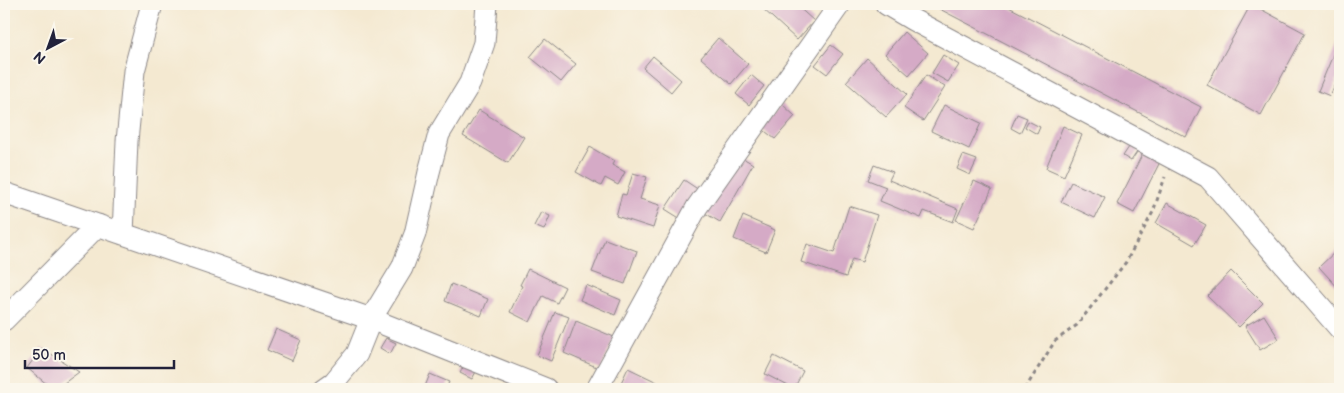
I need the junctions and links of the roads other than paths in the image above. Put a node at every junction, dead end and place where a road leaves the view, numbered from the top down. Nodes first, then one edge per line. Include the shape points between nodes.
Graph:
1 (152, 4) edge
2 (487, 4) edge
3 (840, 4) edge
4 (886, 4) edge
5 (4, 193) edge
6 (98, 225) junction
7 (123, 234) junction
8 (371, 319) junction
9 (4, 320) edge
10 (1340, 329) edge
11 (324, 389) edge
12 (546, 389) edge
13 (597, 389) edge

1 - 7 street via 134,71
2 - 8 street via 484,43 470,83 439,134 415,234 402,268
3 - 13 street via 697,207
4 - 10 street via 1208,177
5 - 6 street
6 - 7 street
6 - 9 street
7 - 8 street
8 - 11 street via 357,354
8 - 12 street

